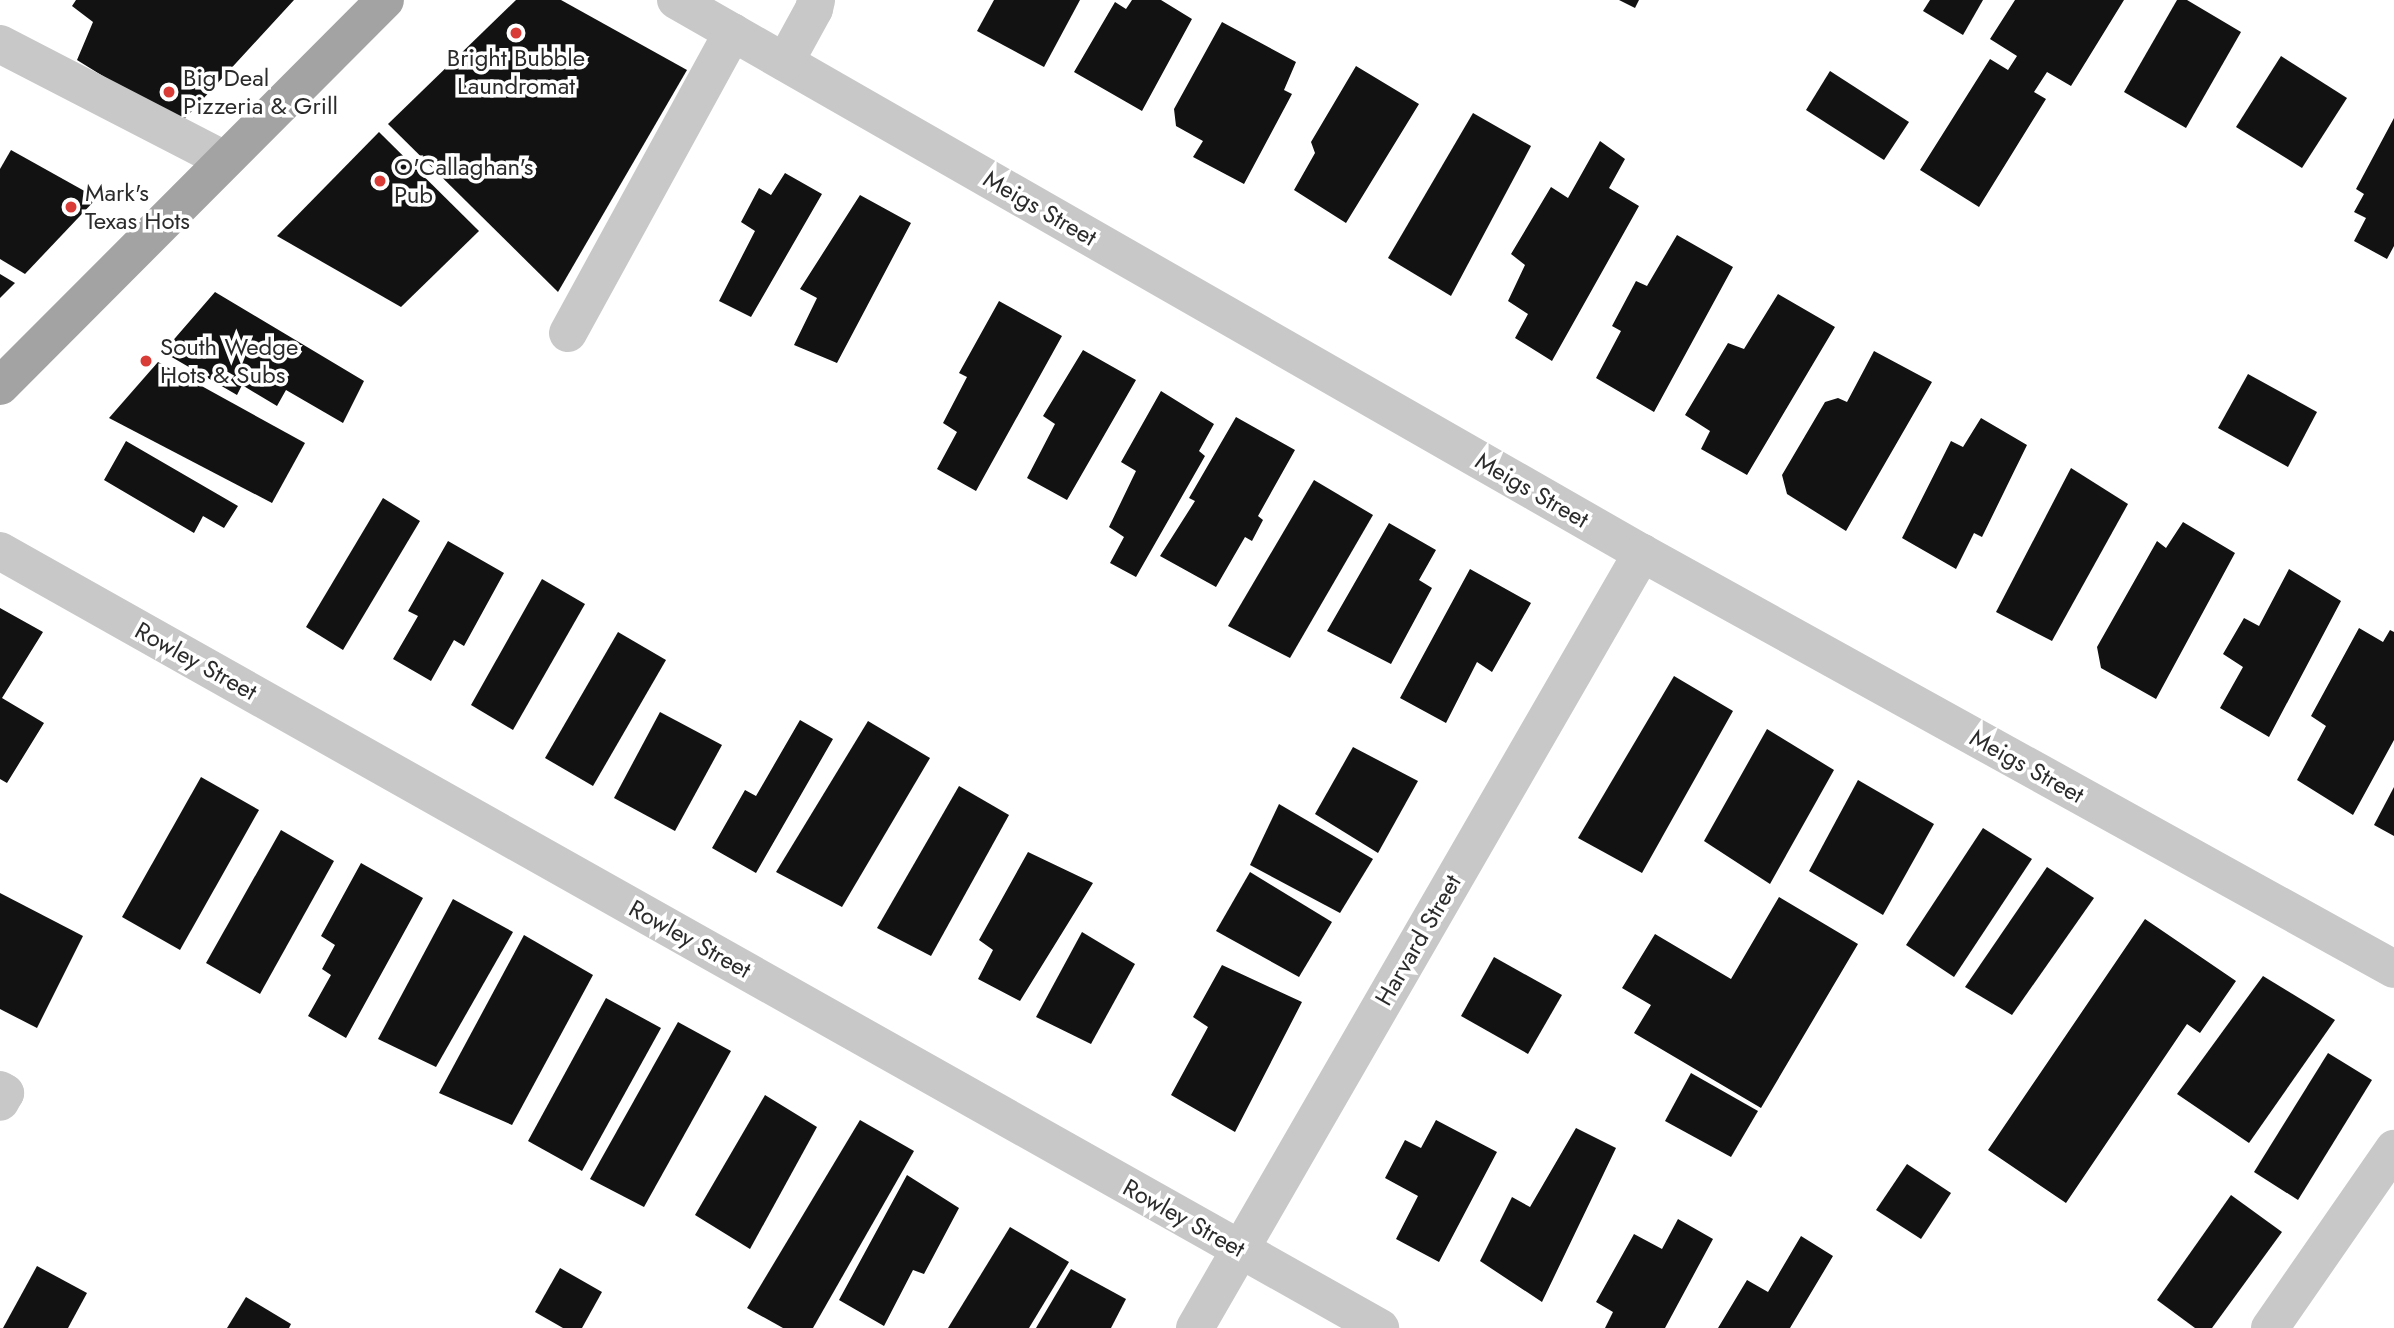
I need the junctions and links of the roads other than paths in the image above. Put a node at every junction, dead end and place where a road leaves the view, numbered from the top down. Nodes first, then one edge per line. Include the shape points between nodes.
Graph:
1 (385, 0) edge
2 (676, 0) edge
3 (816, 0) edge
4 (733, 32) junction
5 (0, 44) edge
6 (785, 62) junction
7 (225, 160) junction
8 (568, 333) dead end
9 (0, 386) edge
10 (0, 551) edge
11 (1642, 552) junction
12 (2394, 969) edge
13 (0, 1090) edge
14 (0, 1102) edge
15 (2394, 1150) edge
16 (1240, 1249) junction
17 (1195, 1328) edge
18 (1380, 1328) edge
19 (2270, 1328) edge

1 - 7 main road
2 - 4 street, Meigs Street
3 - 6 street
4 - 6 street, Meigs Street
4 - 8 street
5 - 7 street
6 - 11 street, Meigs Street
7 - 9 main road
10 - 16 street, Rowley Street
11 - 12 street, Meigs Street
11 - 16 street, Harvard Street
13 - 14 street via 5,1093
15 - 19 street
16 - 17 street, Harvard Street
16 - 18 street, Rowley Street

